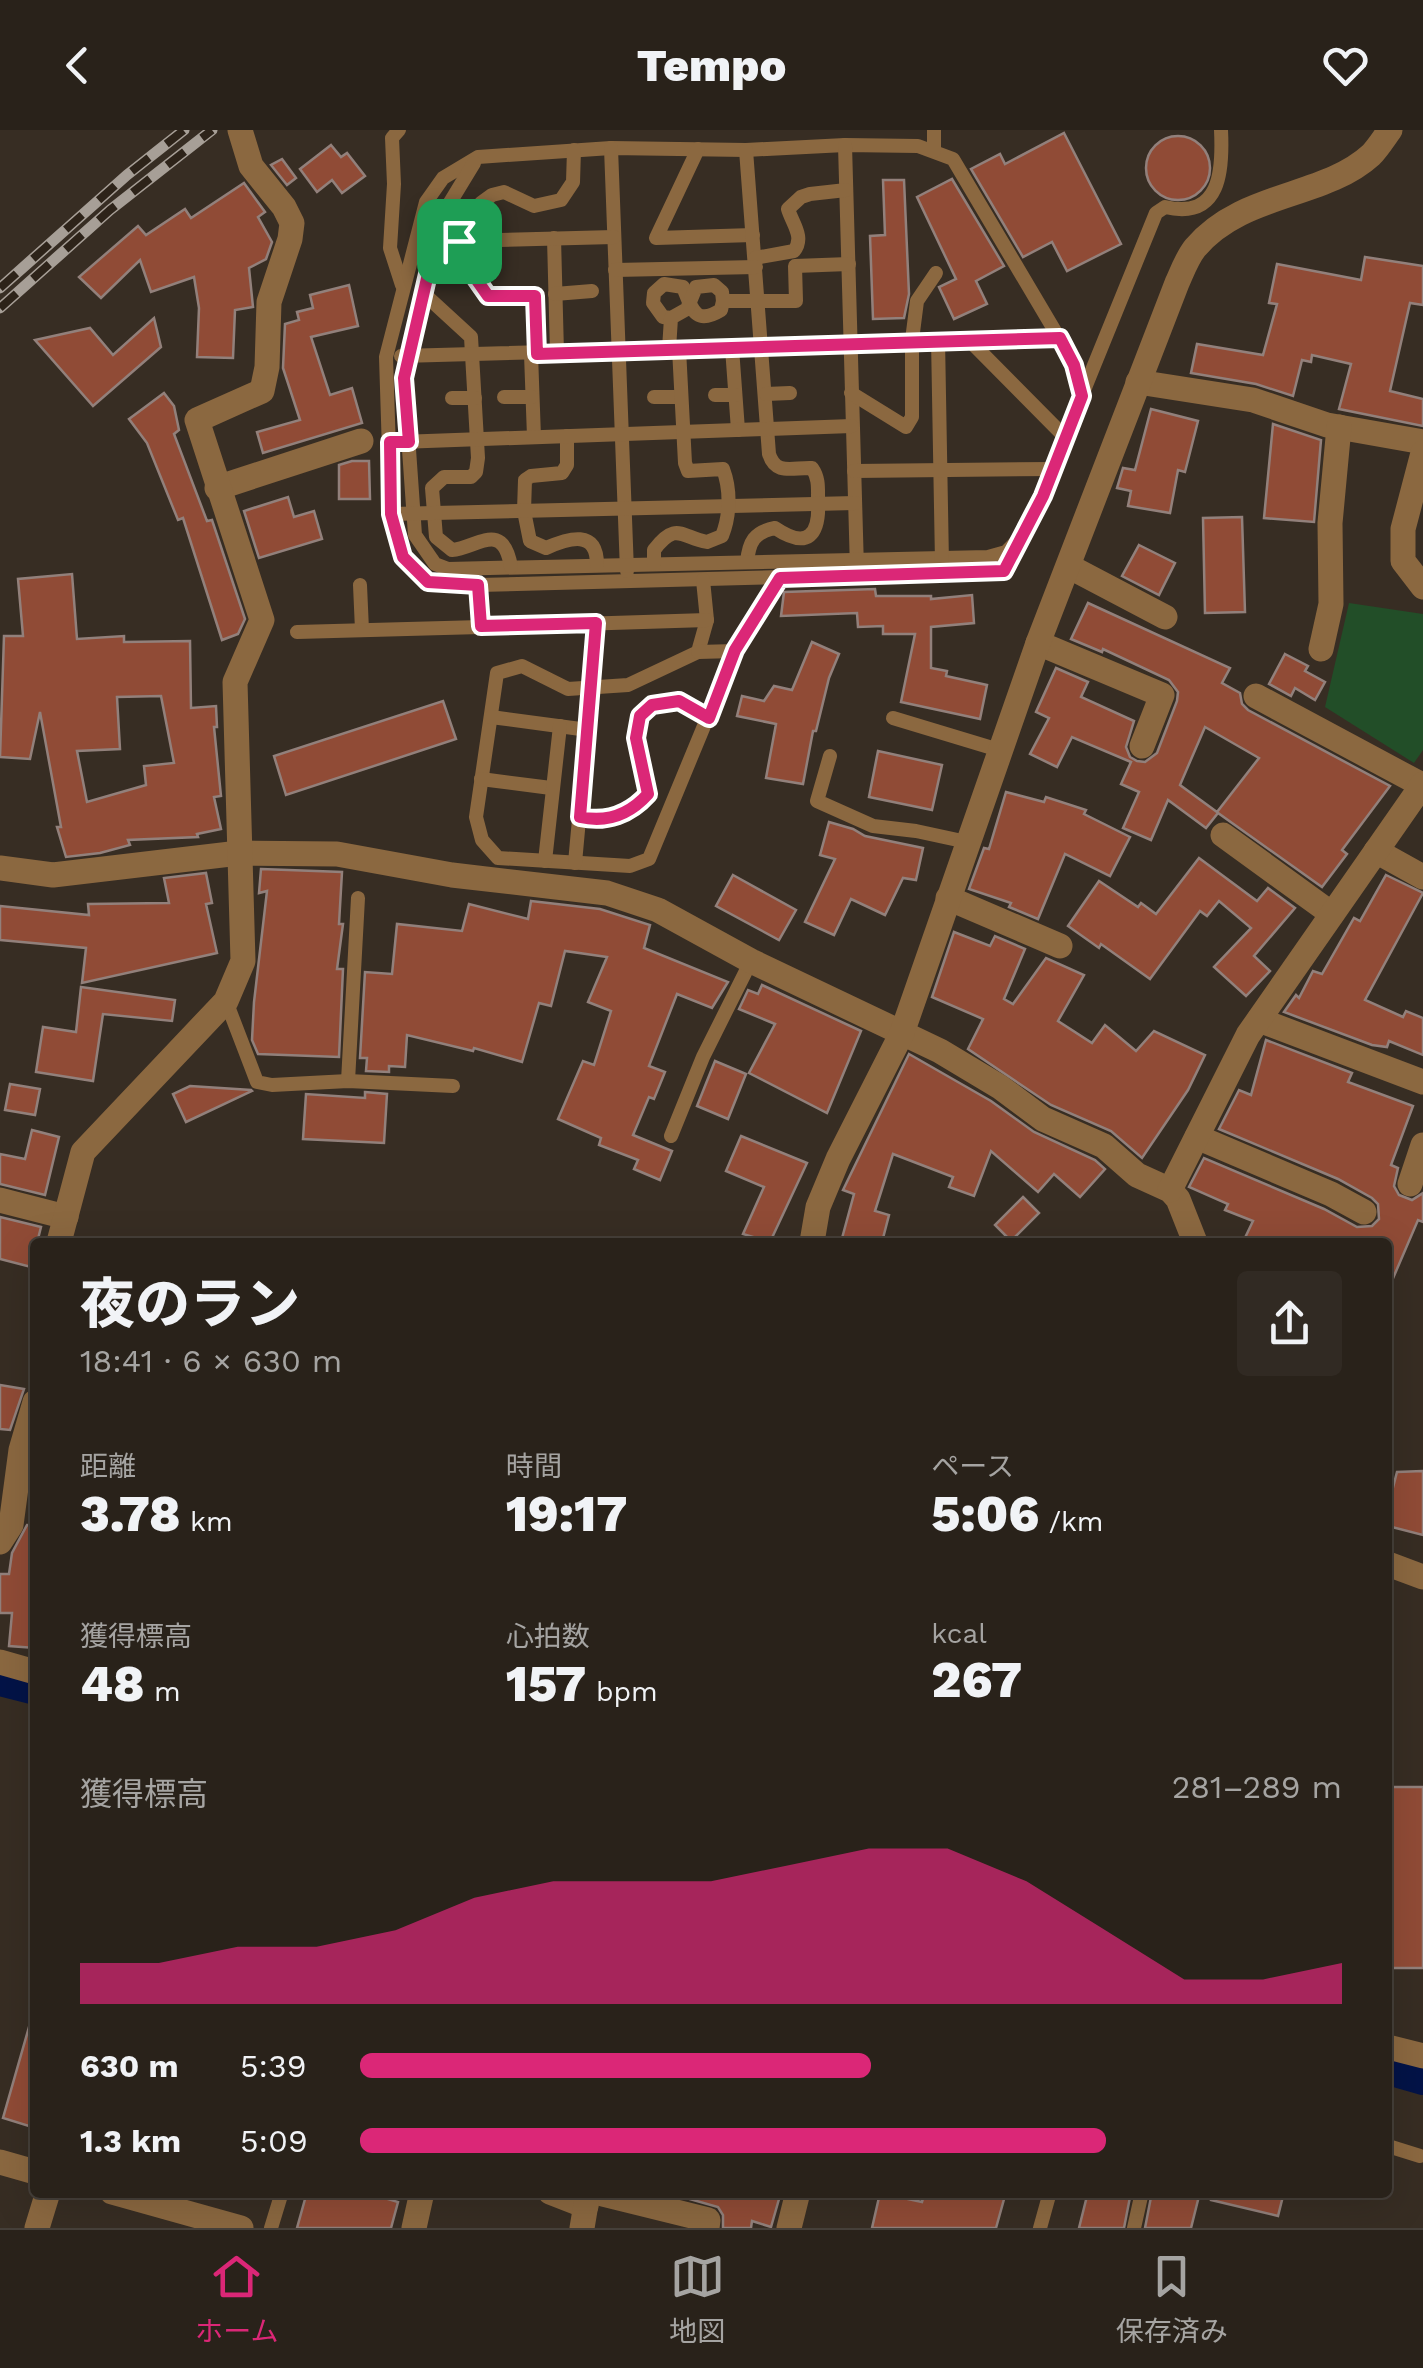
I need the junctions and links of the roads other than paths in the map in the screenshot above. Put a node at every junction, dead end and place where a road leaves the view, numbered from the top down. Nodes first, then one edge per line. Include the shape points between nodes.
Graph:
1 (240, 130) edge
2 (398, 130) edge
3 (934, 130) edge
4 (1221, 130) edge
5 (1390, 130) edge
6 (845, 145) junction
7 (610, 148) junction
8 (698, 149) junction
9 (574, 150) junction
10 (746, 150) junction
11 (934, 152) junction
12 (478, 156) junction
13 (846, 190) junction
14 (754, 234) junction
15 (614, 237) junction
16 (554, 238) junction
17 (476, 241) junction
18 (434, 248) junction
19 (756, 262) junction
20 (848, 264) junction
21 (616, 270) junction
22 (936, 273) dead end
23 (403, 287) junction
24 (592, 291) dead end
25 (422, 292) junction
26 (555, 294) junction
27 (689, 301) junction
28 (723, 301) junction
29 (760, 303) junction
30 (671, 318) junction
31 (1060, 338) junction
32 (912, 340) junction
33 (938, 340) junction
34 (970, 341) junction
35 (851, 343) junction
36 (764, 346) junction
37 (732, 348) junction
38 (674, 349) junction
39 (619, 352) junction
40 (472, 353) junction
41 (556, 353) junction
42 (534, 354) junction
43 (408, 356) junction
44 (386, 357) junction
45 (1138, 382) junction
46 (790, 393) dead end
47 (851, 393) junction
48 (766, 394) junction
49 (714, 395) dead end
50 (735, 395) junction
51 (681, 396) junction
52 (1082, 396) junction
53 (532, 397) junction
54 (452, 398) dead end
55 (475, 398) junction
56 (504, 398) dead end
57 (654, 398) dead end
58 (852, 426) junction
59 (1339, 427) junction
60 (768, 429) junction
61 (738, 430) junction
62 (682, 432) junction
63 (622, 434) junction
64 (567, 436) junction
65 (534, 437) junction
66 (1066, 438) junction
67 (477, 439) junction
68 (361, 441) dead end
69 (390, 442) junction
70 (409, 442) junction
71 (1423, 442) edge
72 (1423, 453) edge
73 (1053, 469) junction
74 (854, 471) junction
75 (940, 471) junction
76 (216, 488) junction
77 (854, 503) junction
78 (818, 504) junction
79 (728, 506) junction
80 (625, 509) junction
81 (524, 511) junction
82 (434, 513) junction
83 (391, 514) junction
84 (414, 514) junction
85 (1024, 534) junction
86 (942, 558) junction
87 (856, 560) junction
88 (747, 562) junction
89 (654, 564) junction
90 (597, 565) junction
91 (627, 565) junction
92 (511, 567) junction
93 (1070, 567) junction
94 (942, 574) junction
95 (857, 576) junction
96 (780, 578) junction
97 (702, 580) junction
98 (628, 582) junction
99 (360, 585) dead end
100 (478, 585) junction
101 (1423, 587) edge
102 (1165, 616) dead end
103 (707, 620) junction
104 (596, 623) junction
105 (481, 626) junction
106 (362, 630) junction
107 (297, 632) dead end
108 (1038, 643) junction
109 (1321, 648) dead end
110 (735, 650) junction
111 (698, 652) junction
112 (593, 686) junction
113 (1256, 696) dead end
114 (491, 716) junction
115 (709, 718) junction
116 (893, 718) dead end
117 (560, 726) junction
118 (588, 730) junction
119 (1142, 746) dead end
120 (1000, 750) junction
121 (830, 756) dead end
122 (481, 779) junction
123 (1422, 784) edge
124 (551, 788) junction
125 (580, 817) junction
126 (1223, 836) dead end
127 (967, 842) junction
128 (1376, 851) junction
129 (239, 853) junction
130 (545, 861) junction
131 (575, 863) junction
132 (0, 868) edge
133 (1423, 876) edge
134 (358, 898) dead end
135 (948, 898) junction
136 (1332, 914) junction
137 (1060, 946) dead end
138 (752, 961) junction
139 (226, 1002) junction
140 (1259, 1020) junction
141 (902, 1032) junction
142 (348, 1080) junction
143 (1423, 1082) edge
144 (453, 1086) dead end
145 (671, 1136) dead end
146 (1197, 1137) junction
147 (1170, 1190) junction
148 (0, 1200) edge
149 (1364, 1212) dead end
150 (63, 1230) edge
151 (813, 1238) edge
152 (1192, 1238) edge
153 (30, 1419) edge
154 (0, 1542) edge
155 (1392, 1565) edge
156 (1423, 1577) edge
157 (0, 1662) edge
158 (30, 1671) edge
159 (1392, 2047) edge
160 (1423, 2056) edge
161 (1392, 2147) edge
162 (1420, 2156) edge
163 (0, 2162) edge
164 (30, 2171) edge
165 (46, 2198) edge
166 (151, 2198) edge
167 (280, 2198) edge
168 (421, 2198) edge
169 (796, 2198) edge
170 (1048, 2198) edge
171 (1141, 2198) edge
172 (588, 2205) edge
173 (198, 2222) edge
174 (38, 2228) edge
175 (241, 2228) edge
176 (271, 2228) edge
177 (414, 2228) edge
178 (707, 2228) edge
179 (789, 2228) edge
180 (1040, 2228) edge
181 (1134, 2228) edge

1 - 76 street via 252,166 292,223 269,302 262,391 197,420
2 - 23 lane via 392,138 390,248
3 - 11 lane
4 - 52 lane via 1218,186 1193,208 1156,213
5 - 45 street via 1348,171 1260,203 1215,228 1192,251
6 - 10 lane
6 - 11 lane
6 - 13 lane
7 - 8 lane
7 - 9 lane
7 - 15 lane
8 - 10 lane
8 - 14 lane via 656,238
9 - 12 lane
9 - 17 lane via 573,182 562,200 534,206 514,194 492,195 475,215
10 - 14 lane
11 - 31 lane via 953,158
12 - 18 lane via 443,214
12 - 23 lane via 443,178 426,202
13 - 19 lane via 801,196 788,208 798,246
13 - 20 lane
14 - 19 lane
15 - 16 lane
15 - 21 lane
16 - 17 lane
16 - 26 lane
17 - 18 lane
17 - 42 lane via 474,276 488,296 535,296
18 - 25 lane
19 - 21 lane
19 - 29 lane
20 - 29 lane via 795,266 796,301
20 - 35 lane
21 - 39 lane
22 - 32 lane via 916,300
23 - 44 lane
24 - 26 lane
25 - 40 lane via 471,337
25 - 43 lane
26 - 41 lane
27 - 28 lane via 692,310 709,317
27 - 28 lane via 704,284 722,292
27 - 30 lane
27 - 30 lane via 675,283 654,293 656,310
28 - 29 lane
29 - 36 lane
30 - 38 lane
31 - 34 lane
31 - 52 lane
32 - 33 lane
32 - 35 lane
32 - 47 lane via 912,418 906,426
33 - 34 lane
33 - 75 lane
34 - 66 lane
35 - 36 lane
35 - 47 lane
36 - 37 lane
36 - 48 lane
37 - 38 lane
37 - 50 lane
38 - 39 lane
38 - 51 lane
39 - 41 lane
39 - 63 lane
40 - 42 lane
40 - 43 lane
40 - 55 lane
41 - 42 lane
42 - 53 lane
43 - 44 lane
43 - 70 lane
44 - 69 lane
45 - 59 street via 1253,400
45 - 93 street
46 - 48 lane
47 - 58 lane
48 - 60 lane
49 - 50 lane
50 - 61 lane
51 - 57 lane
51 - 62 lane
52 - 66 lane
53 - 56 lane
53 - 65 lane
54 - 55 lane
55 - 67 lane
58 - 60 lane
58 - 74 lane
59 - 71 street
59 - 109 street via 1330,523 1332,604
60 - 61 lane
60 - 78 lane via 772,466 812,468
61 - 62 lane
62 - 63 lane
62 - 79 lane via 688,471 723,470
63 - 64 lane
63 - 80 lane
64 - 65 lane
64 - 81 lane via 562,473 526,480
65 - 67 lane
66 - 73 lane
67 - 70 lane
67 - 82 lane via 476,472 438,481 432,488
68 - 76 street
69 - 70 lane
69 - 83 lane
70 - 84 lane
72 - 101 street via 1403,530 1403,561
73 - 75 lane
73 - 85 lane
74 - 75 lane
74 - 77 lane
75 - 86 lane
76 - 129 street via 262,620 235,682
77 - 78 lane
77 - 87 lane
78 - 79 lane
78 - 88 lane via 819,522 808,537 762,531 752,539
79 - 80 lane
79 - 89 lane via 722,536 707,542 686,531 670,534 654,550
80 - 81 lane
80 - 91 lane
81 - 82 lane
81 - 90 lane via 530,541 546,548 585,539
82 - 84 lane
82 - 92 lane via 442,545 458,550 496,541 507,550
83 - 84 lane
83 - 100 lane via 403,557 428,582
84 - 92 lane via 415,535 435,564
85 - 86 lane via 1006,552
85 - 94 lane via 1004,571
86 - 87 lane
86 - 94 lane
87 - 88 lane
87 - 95 lane
88 - 89 lane
89 - 91 lane
90 - 91 lane
90 - 92 lane
91 - 98 lane
93 - 102 street
93 - 108 street
94 - 95 lane
95 - 96 lane
96 - 97 lane
96 - 110 lane
97 - 98 lane
97 - 103 lane
98 - 100 lane
99 - 106 lane
100 - 105 lane
103 - 104 lane
103 - 111 lane
104 - 105 lane
104 - 112 lane
105 - 106 lane
106 - 107 lane
108 - 119 street via 1162,696
108 - 120 street
110 - 111 lane
110 - 115 lane
111 - 112 lane via 628,685
112 - 114 lane via 568,690 522,666 497,672
112 - 118 lane
113 - 123 street
114 - 117 lane
114 - 122 lane
115 - 125 lane via 679,701 652,705 640,716 636,738 648,794 636,808 610,818
115 - 131 lane via 649,859 630,866
116 - 120 lane
117 - 118 lane
117 - 124 lane
118 - 125 lane
120 - 127 street
121 - 127 lane via 817,801 873,826
122 - 124 lane
122 - 130 lane via 476,817 482,840 498,858
123 - 128 street
124 - 130 lane
125 - 131 lane
126 - 136 street
127 - 135 street
128 - 133 street
128 - 136 street
129 - 132 street via 53,875
129 - 138 street via 337,854 607,894 658,910
129 - 139 street via 242,962
130 - 131 lane
134 - 142 lane
135 - 137 street
135 - 141 street
136 - 140 street
138 - 141 street
138 - 145 lane
139 - 142 lane via 256,1082
139 - 150 street via 83,1152
140 - 143 street
140 - 146 street
141 - 147 street
141 - 151 street via 838,1160
142 - 144 lane
146 - 147 street
146 - 149 street
147 - 152 street
148 - 150 street
153 - 154 street via 11,1526
155 - 156 street
157 - 158 street
159 - 160 street
161 - 162 lane
163 - 164 street
165 - 174 street
166 - 173 street
167 - 176 lane
168 - 177 street
169 - 179 street
170 - 180 lane
171 - 181 lane
172 - 178 street via 708,2220
173 - 175 street

